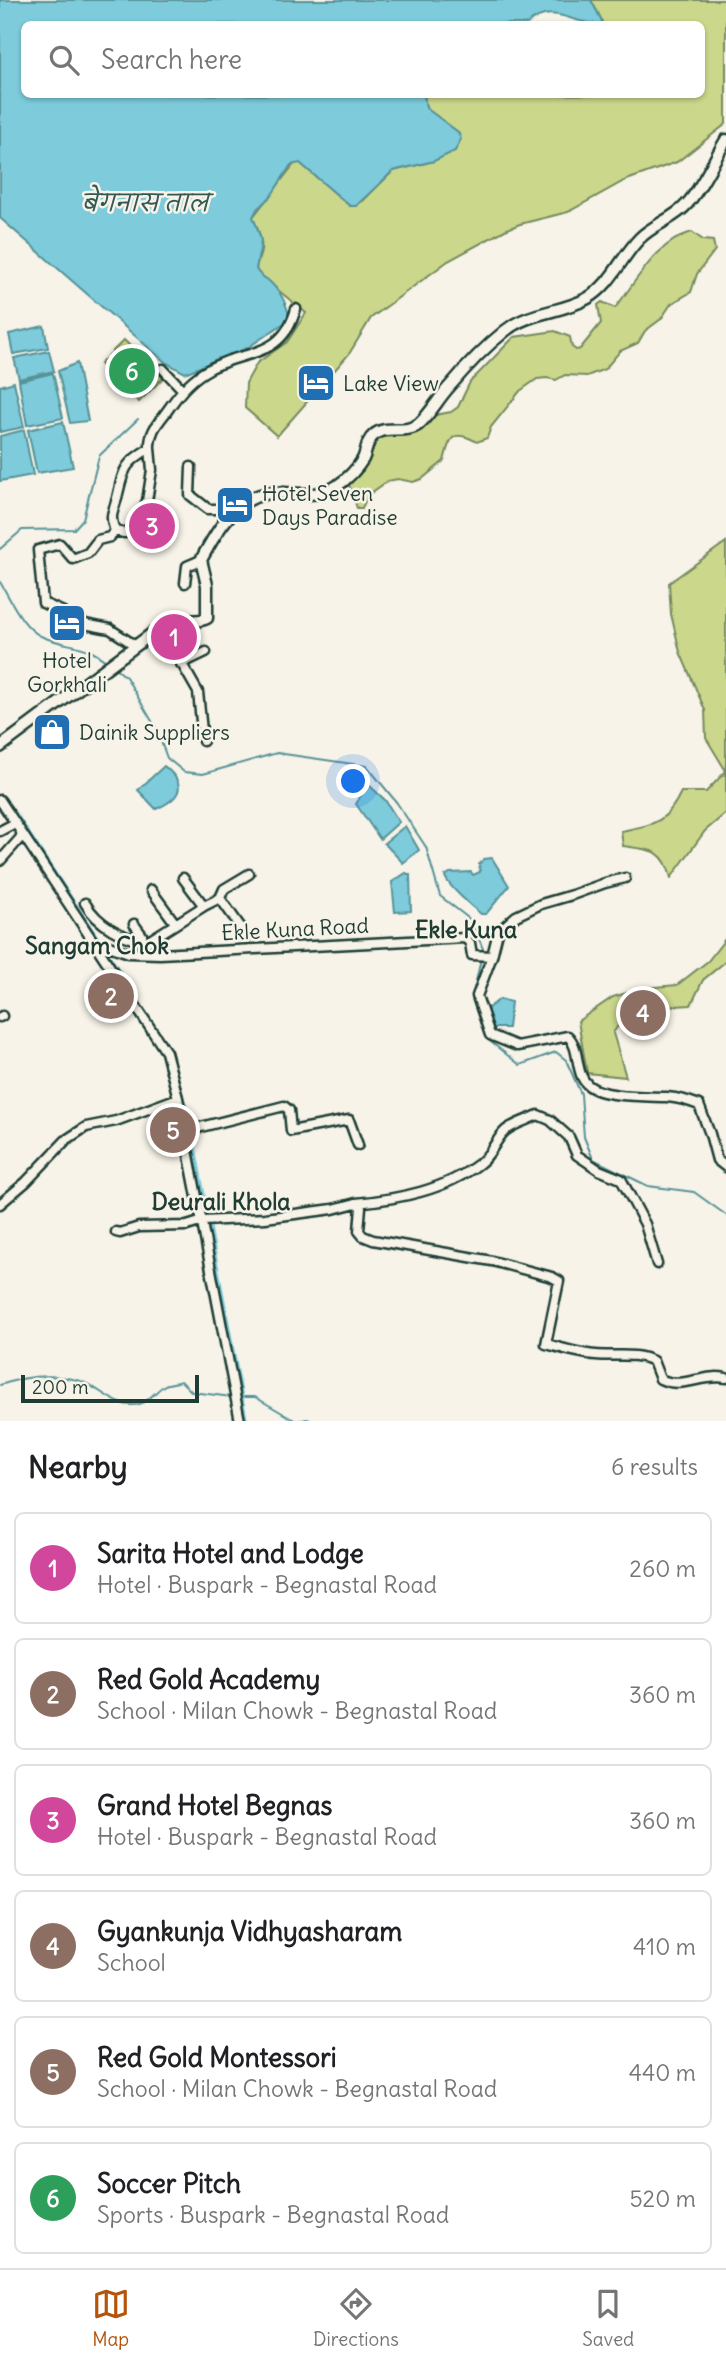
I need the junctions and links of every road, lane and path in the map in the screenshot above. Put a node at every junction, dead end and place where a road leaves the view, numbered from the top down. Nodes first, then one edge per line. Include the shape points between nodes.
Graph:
1 (726, 140) edge
2 (296, 309) dead end
3 (163, 369) dead end
4 (182, 389) junction
5 (150, 448) junction
6 (191, 467) dead end
7 (235, 509) junction
8 (115, 531) junction
9 (201, 560) junction
10 (185, 583) dead end
11 (157, 630) junction
12 (132, 649) junction
13 (206, 652) dead end
14 (181, 664) junction
15 (204, 741) dead end
16 (0, 747) edge
17 (0, 800) edge
18 (15, 823) junction
19 (0, 831) edge
20 (23, 835) junction
21 (0, 861) edge
22 (249, 874) dead end
23 (183, 878) dead end
24 (625, 878) dead end
25 (151, 890) dead end
26 (220, 898) junction
27 (85, 903) dead end
28 (204, 906) junction
29 (175, 923) junction
30 (134, 924) dead end
31 (242, 929) dead end
32 (124, 935) junction
33 (142, 941) junction
34 (112, 947) junction
35 (100, 950) junction
36 (492, 956) junction
37 (178, 1098) junction
38 (193, 1129) dead end
39 (358, 1145) dead end
40 (726, 1167) edge
41 (356, 1203) junction
42 (0, 1204) edge
43 (202, 1221) junction
44 (116, 1232) dead end
45 (656, 1264) dead end
46 (726, 1378) edge
47 (240, 1421) edge

1 - 7 main road via 687,204 640,238 606,284 589,297 519,321 506,330 415,427 374,435 361,462 325,493 271,493
2 - 4 street via 288,331 274,344 257,354 218,364
3 - 4 street
4 - 5 street via 150,436
5 - 8 street via 132,459 119,480 110,517
5 - 8 street via 147,501 133,530
6 - 7 street via 190,495 208,509
7 - 9 main road
8 - 12 street via 73,559 60,544 38,550 43,603 69,621 110,629
9 - 10 street via 187,566
9 - 11 main road via 207,618 169,621
11 - 12 main road
11 - 14 street
12 - 16 main road
13 - 14 street
14 - 15 street via 198,692
17 - 18 street
18 - 19 street
18 - 20 street
20 - 21 street
20 - 35 street
22 - 26 street via 224,889
23 - 28 street
24 - 36 street via 516,915 498,932
25 - 29 street
26 - 28 street
26 - 31 street
27 - 32 street via 93,917
28 - 29 street
29 - 33 street via 152,940
30 - 33 street
32 - 33 street
32 - 34 street
34 - 35 street
34 - 36 street, Ekle Kuna Road via 160,954 465,938 472,955
35 - 37 street via 166,1052
36 - 40 street via 477,996 490,1035 517,1046 568,1036 575,1043 582,1077 589,1086 699,1105 712,1149
37 - 42 street via 86,1127 66,1140
37 - 43 street
38 - 39 street via 284,1106 289,1110 291,1131 349,1120
41 - 43 street via 265,1219
41 - 45 street via 433,1189 463,1175 484,1160 505,1131 538,1115 569,1137 577,1155 621,1179 645,1224
41 - 46 street via 361,1207 359,1231 373,1240 492,1261 559,1281 546,1344 595,1355 646,1357 653,1361 660,1379 670,1384
43 - 44 street
43 - 47 street

